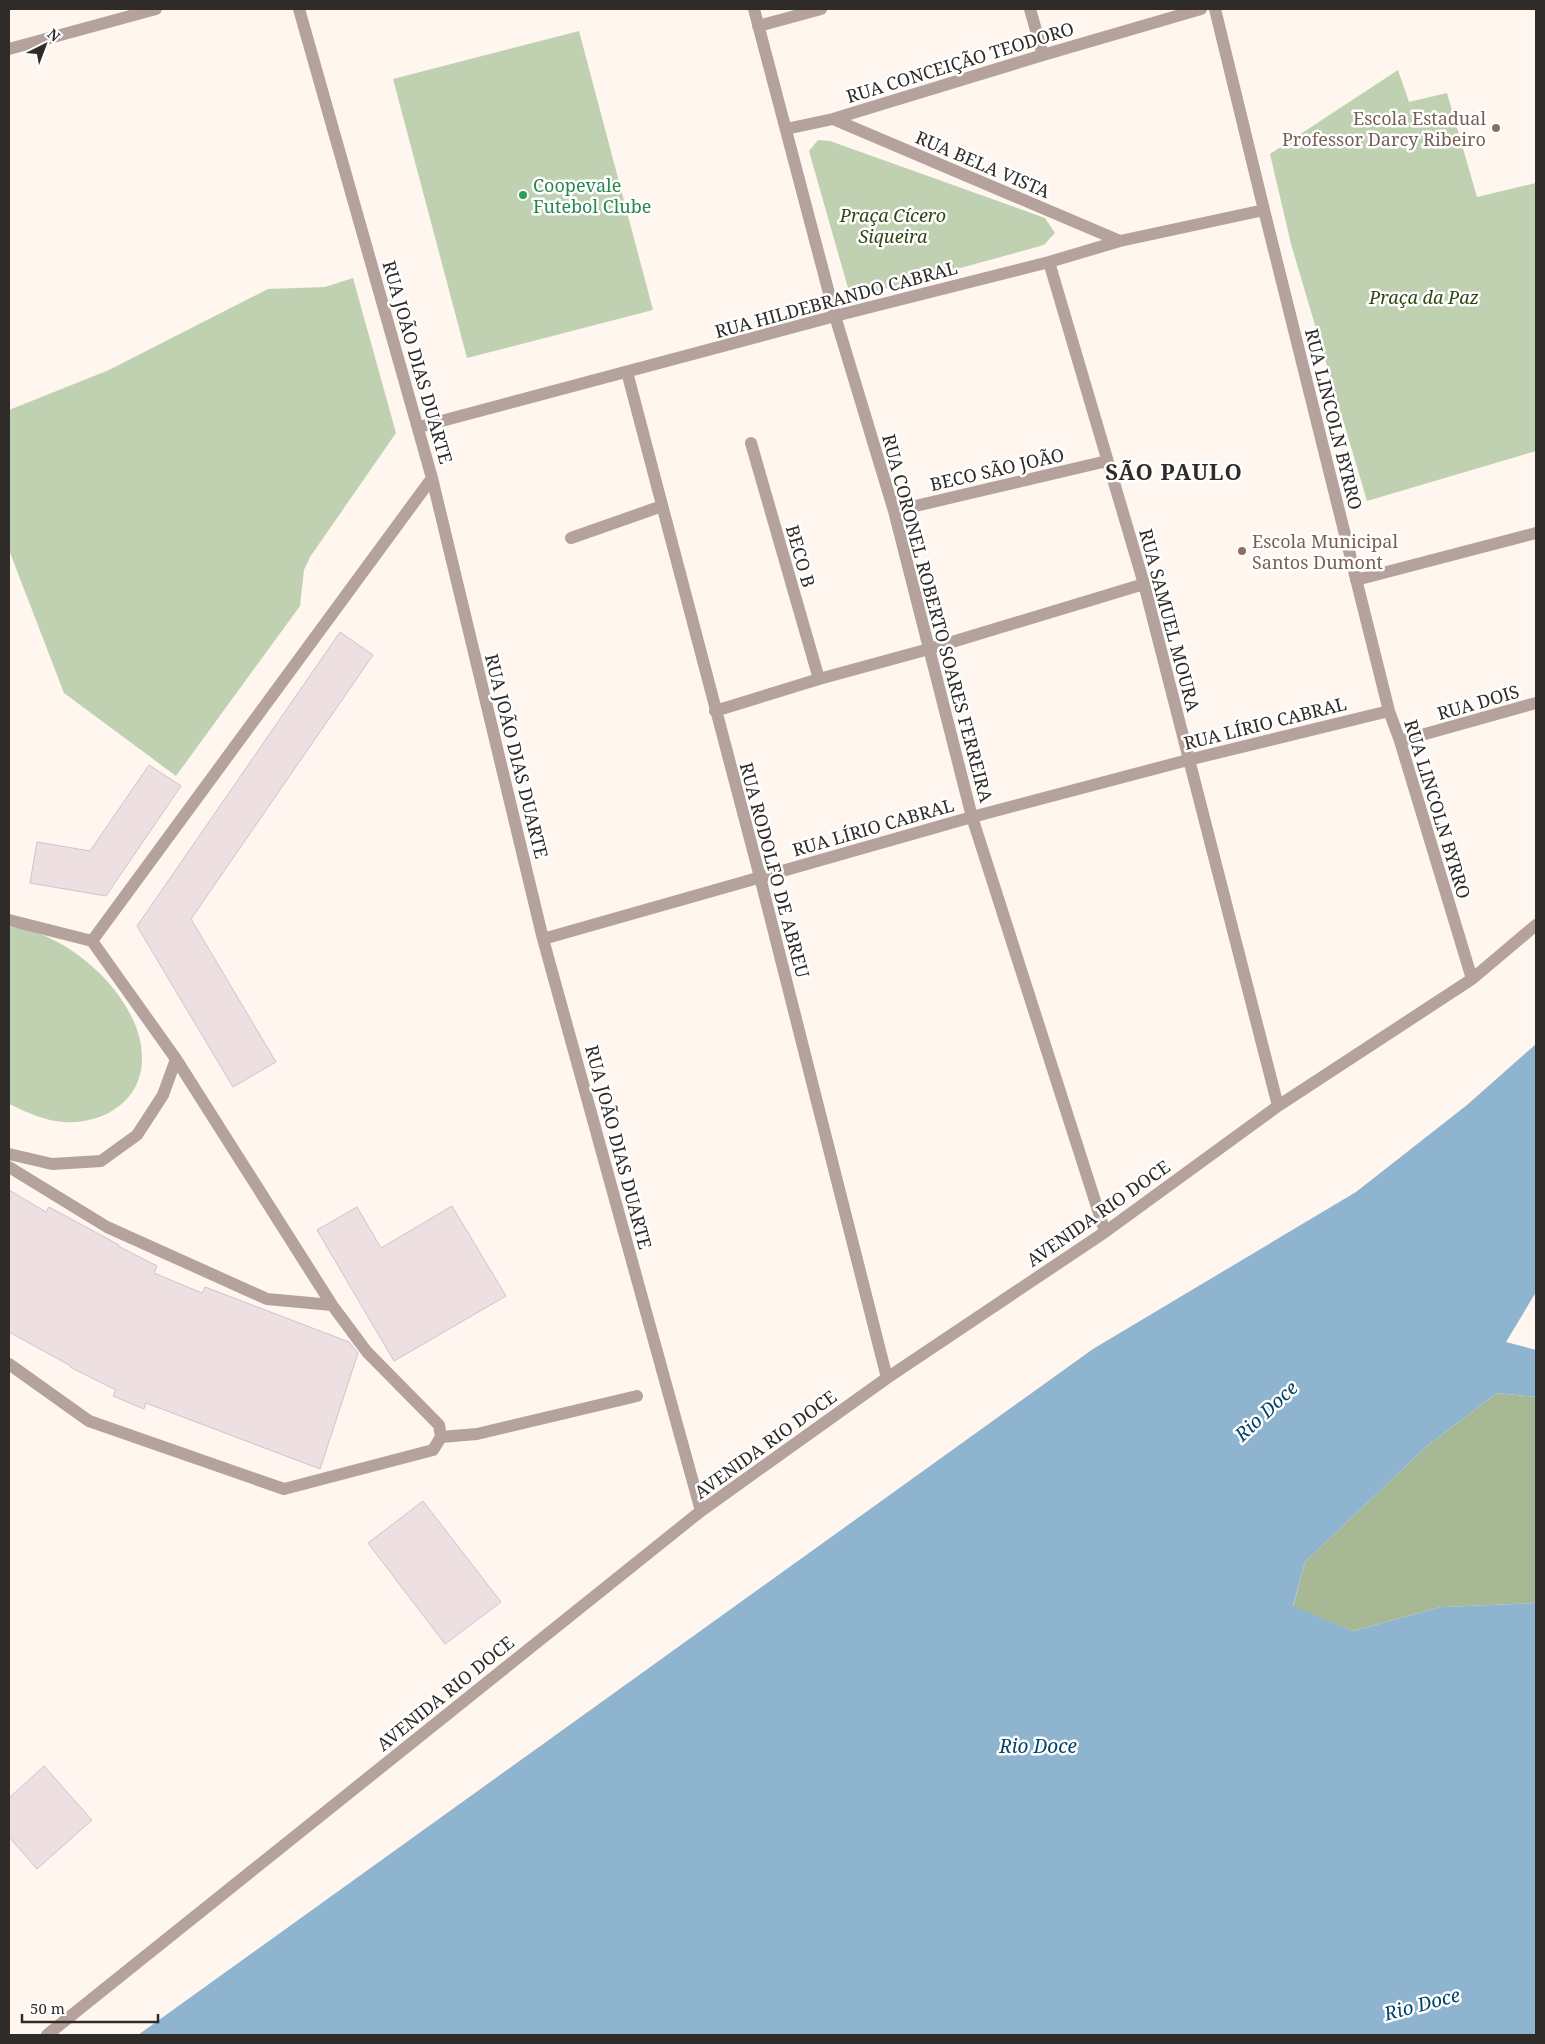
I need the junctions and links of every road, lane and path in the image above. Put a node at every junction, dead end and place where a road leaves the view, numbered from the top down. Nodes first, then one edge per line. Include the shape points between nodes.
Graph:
1 (156, 9) edge
2 (299, 9) edge
3 (754, 9) edge
4 (821, 9) edge
5 (1030, 9) edge
6 (1201, 9) edge
7 (1215, 9) edge
8 (758, 26) junction
9 (9, 49) edge
10 (1042, 54) junction
11 (833, 119) junction
12 (786, 129) junction
13 (1264, 210) junction
14 (1120, 241) junction
15 (1049, 262) junction
16 (835, 316) junction
17 (627, 372) junction
18 (419, 427) junction
19 (751, 443) dead end
20 (1108, 461) junction
21 (432, 478) junction
22 (662, 506) junction
23 (894, 511) junction
24 (1536, 533) edge
25 (571, 538) dead end
26 (1356, 580) junction
27 (1144, 584) junction
28 (929, 649) junction
29 (819, 678) junction
30 (1536, 703) edge
31 (715, 711) junction
32 (1388, 711) junction
33 (1400, 742) junction
34 (1188, 760) junction
35 (972, 817) junction
36 (760, 877) junction
37 (9, 920) edge
38 (1536, 925) edge
39 (543, 939) junction
40 (92, 941) junction
41 (1472, 979) junction
42 (176, 1060) junction
43 (1278, 1106) junction
44 (9, 1154) edge
45 (9, 1167) edge
46 (1105, 1232) junction
47 (332, 1305) junction
48 (9, 1364) edge
49 (887, 1378) junction
50 (637, 1396) dead end
51 (441, 1437) junction
52 (701, 1511) junction
53 (47, 2035) edge

1 - 9 street
2 - 18 street, RUA JOÃO DIAS DUARTE
3 - 8 street, RUA CORONEL ROBERTO SOARES FERREIRA
4 - 8 street
5 - 10 street
6 - 10 street, RUA CONCEIÇÃO TEODORO
7 - 13 street, RUA LINCOLN BYRRO
8 - 12 street, RUA CORONEL ROBERTO SOARES FERREIRA
10 - 11 street, RUA CONCEIÇÃO TEODORO
11 - 12 street, RUA CONCEIÇÃO TEODORO
11 - 14 street, RUA BELA VISTA
12 - 16 street, RUA CORONEL ROBERTO SOARES FERREIRA
13 - 14 street, RUA HILDEBRANDO CABRAL
13 - 26 street, RUA LINCOLN BYRRO
14 - 15 street, RUA HILDEBRANDO CABRAL
15 - 16 street, RUA HILDEBRANDO CABRAL
15 - 20 street, RUA SAMUEL MOURA
16 - 17 street, RUA HILDEBRANDO CABRAL
16 - 23 street, RUA CORONEL ROBERTO SOARES FERREIRA
17 - 18 street, RUA HILDEBRANDO CABRAL
17 - 22 street, RUA RODOLFO DE ABREU
18 - 21 street, RUA JOÃO DIAS DUARTE
19 - 29 street, BECO B
20 - 23 street, BECO SÃO JOÃO
20 - 27 street, RUA SAMUEL MOURA
21 - 39 street, RUA JOÃO DIAS DUARTE
21 - 40 street
22 - 25 street
22 - 31 street, RUA RODOLFO DE ABREU
23 - 28 street, RUA CORONEL ROBERTO SOARES FERREIRA
24 - 26 street
26 - 32 street, RUA LINCOLN BYRRO
27 - 28 street
27 - 34 street, RUA SAMUEL MOURA
28 - 29 street
28 - 35 street, RUA CORONEL ROBERTO SOARES FERREIRA
29 - 31 street
30 - 33 street, RUA DOIS
31 - 36 street, RUA RODOLFO DE ABREU
32 - 33 street, RUA LINCOLN BYRRO
32 - 34 street, RUA LÍRIO CABRAL
33 - 41 street, RUA LINCOLN BYRRO
34 - 35 street, RUA LÍRIO CABRAL
34 - 43 street, RUA SAMUEL MOURA
35 - 36 street, RUA LÍRIO CABRAL
35 - 46 street, RUA CORONEL ROBERTO SOARES FERREIRA
36 - 39 street, RUA LÍRIO CABRAL
36 - 49 street, RUA RODOLFO DE ABREU
37 - 40 street
38 - 41 street, AVENIDA RIO DOCE
39 - 52 street, RUA JOÃO DIAS DUARTE
40 - 42 street
41 - 43 street, AVENIDA RIO DOCE
42 - 44 street via 163,1095 137,1135 101,1160 52,1164
42 - 47 street
43 - 46 street, AVENIDA RIO DOCE
45 - 47 street via 107,1227 267,1299
46 - 49 street, AVENIDA RIO DOCE
47 - 51 street via 368,1352 439,1425
48 - 51 street via 89,1421 284,1489 433,1450
49 - 52 street, AVENIDA RIO DOCE
50 - 51 street via 477,1434
52 - 53 street, AVENIDA RIO DOCE

